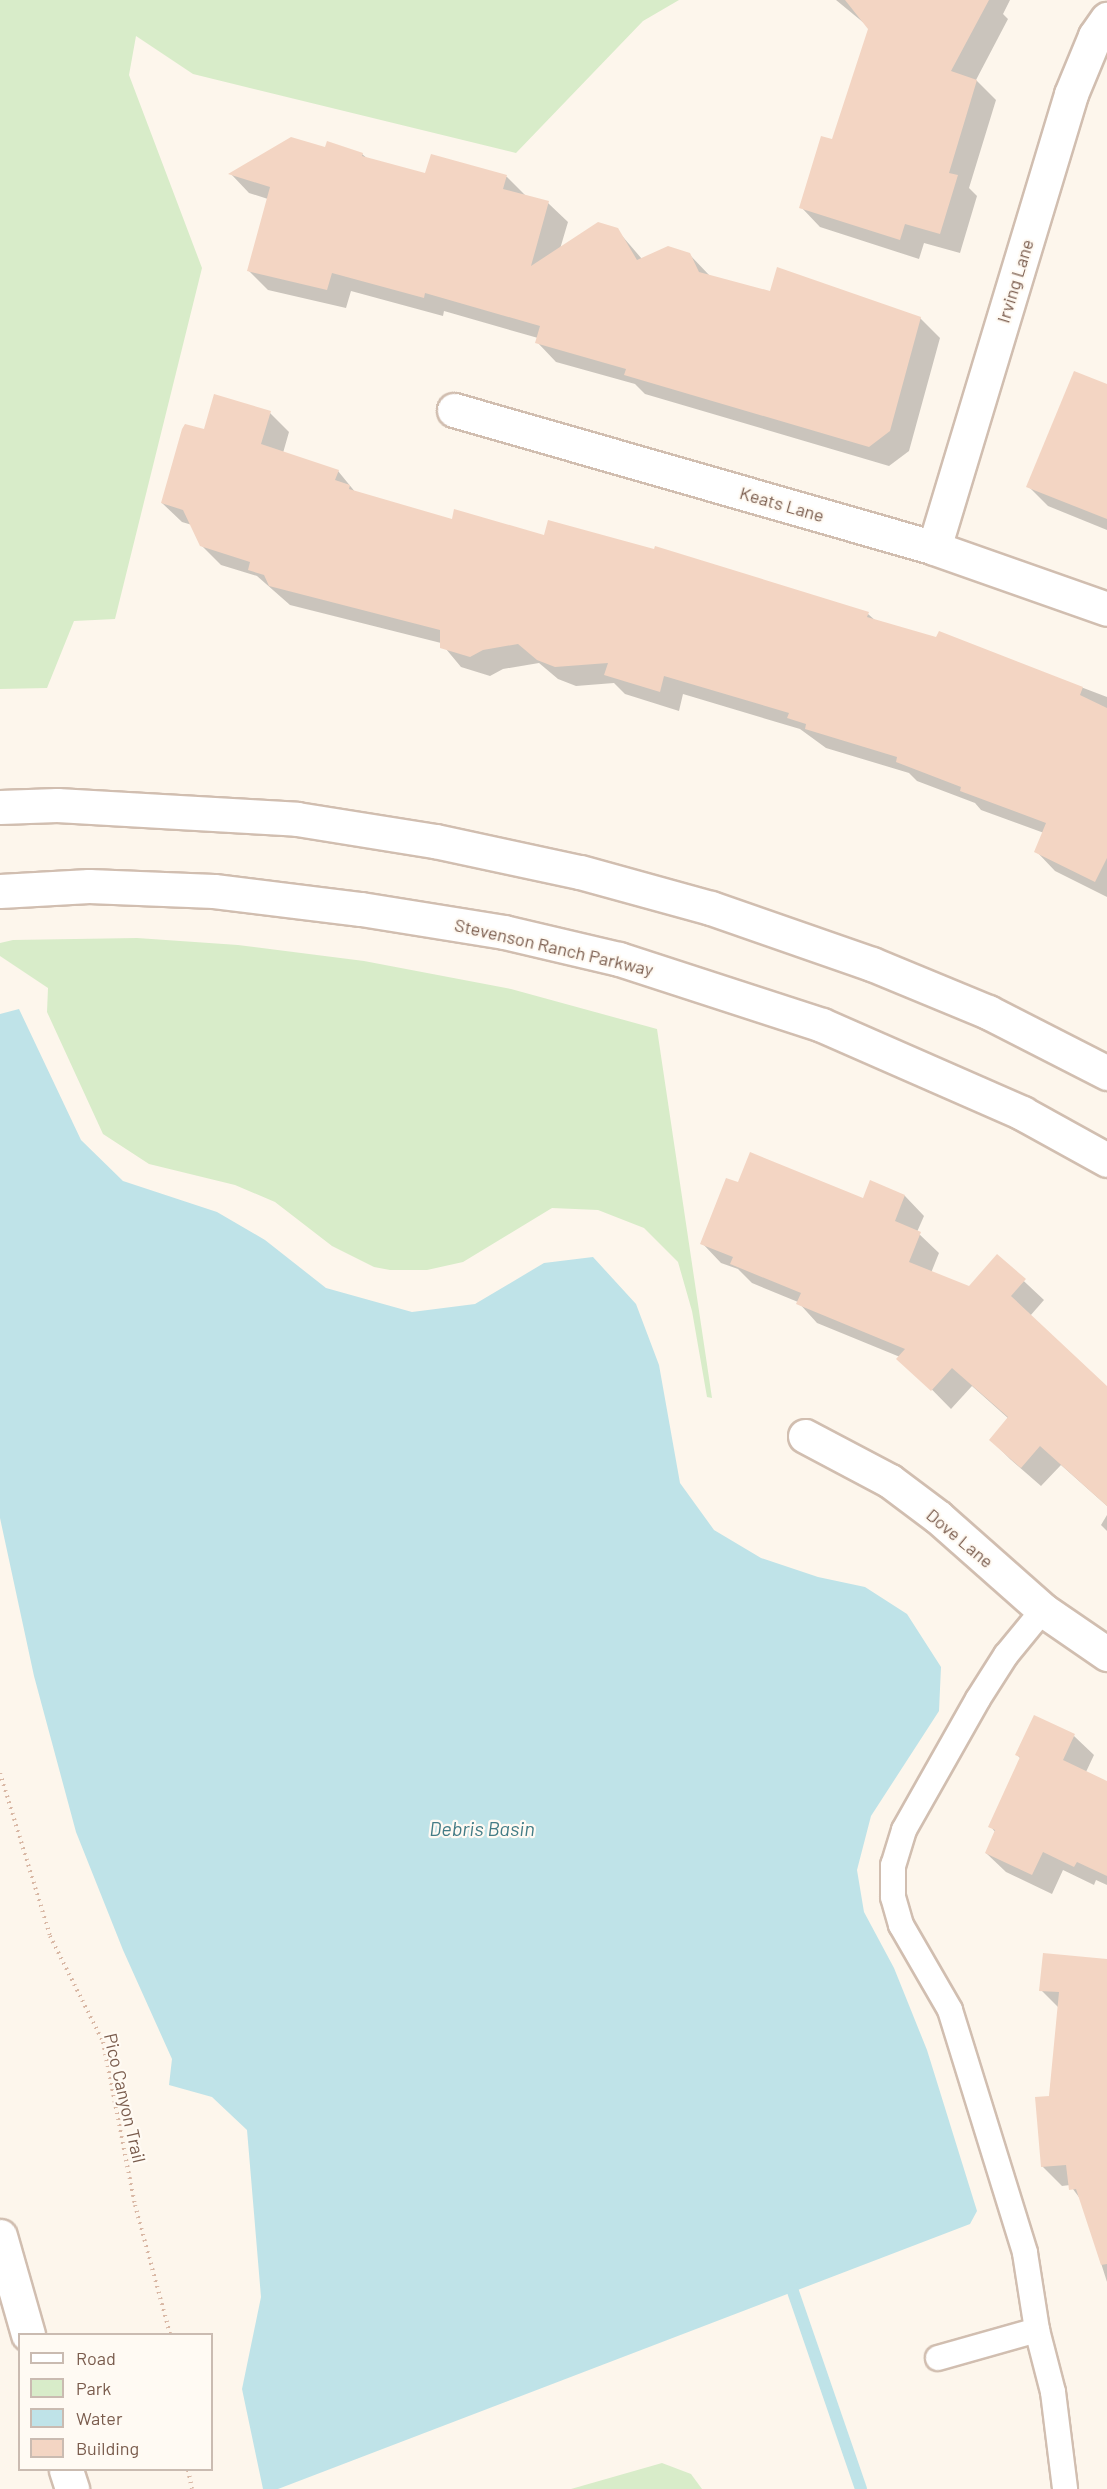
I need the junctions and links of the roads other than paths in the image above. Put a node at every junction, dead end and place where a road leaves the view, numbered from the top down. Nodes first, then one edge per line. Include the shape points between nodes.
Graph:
1 (1107, 19) edge
2 (454, 410) dead end
3 (934, 548) junction
4 (1107, 609) edge
5 (2, 807) edge
6 (2, 891) edge
7 (1107, 1072) edge
8 (1107, 1160) edge
9 (804, 1436) dead end
10 (1043, 1610) junction
11 (1107, 1654) edge
12 (0, 2236) edge
13 (1037, 2330) junction
14 (28, 2333) edge
15 (938, 2358) dead end
16 (67, 2471) edge
17 (72, 2489) edge
18 (1065, 2489) edge

1 - 3 main road, Irving Lane via 1095,36 1071,94
2 - 3 main road, Keats Lane
3 - 4 main road, Keats Lane
5 - 7 main road via 57,805 297,819 435,841 580,872 711,908 872,964 988,1012
6 - 8 main road, Stevenson Ranch Parkway via 89,886 214,891 504,932 619,959 822,1024 1022,1113
9 - 10 main road, Dove Lane via 890,1481 938,1517
10 - 11 main road, Dove Lane
10 - 13 lane via 1006,1655 948,1751 904,1830 893,1876 900,1925 951,2010 1025,2253
12 - 14 main road
13 - 15 lane
13 - 18 lane via 1053,2392
16 - 17 main road

